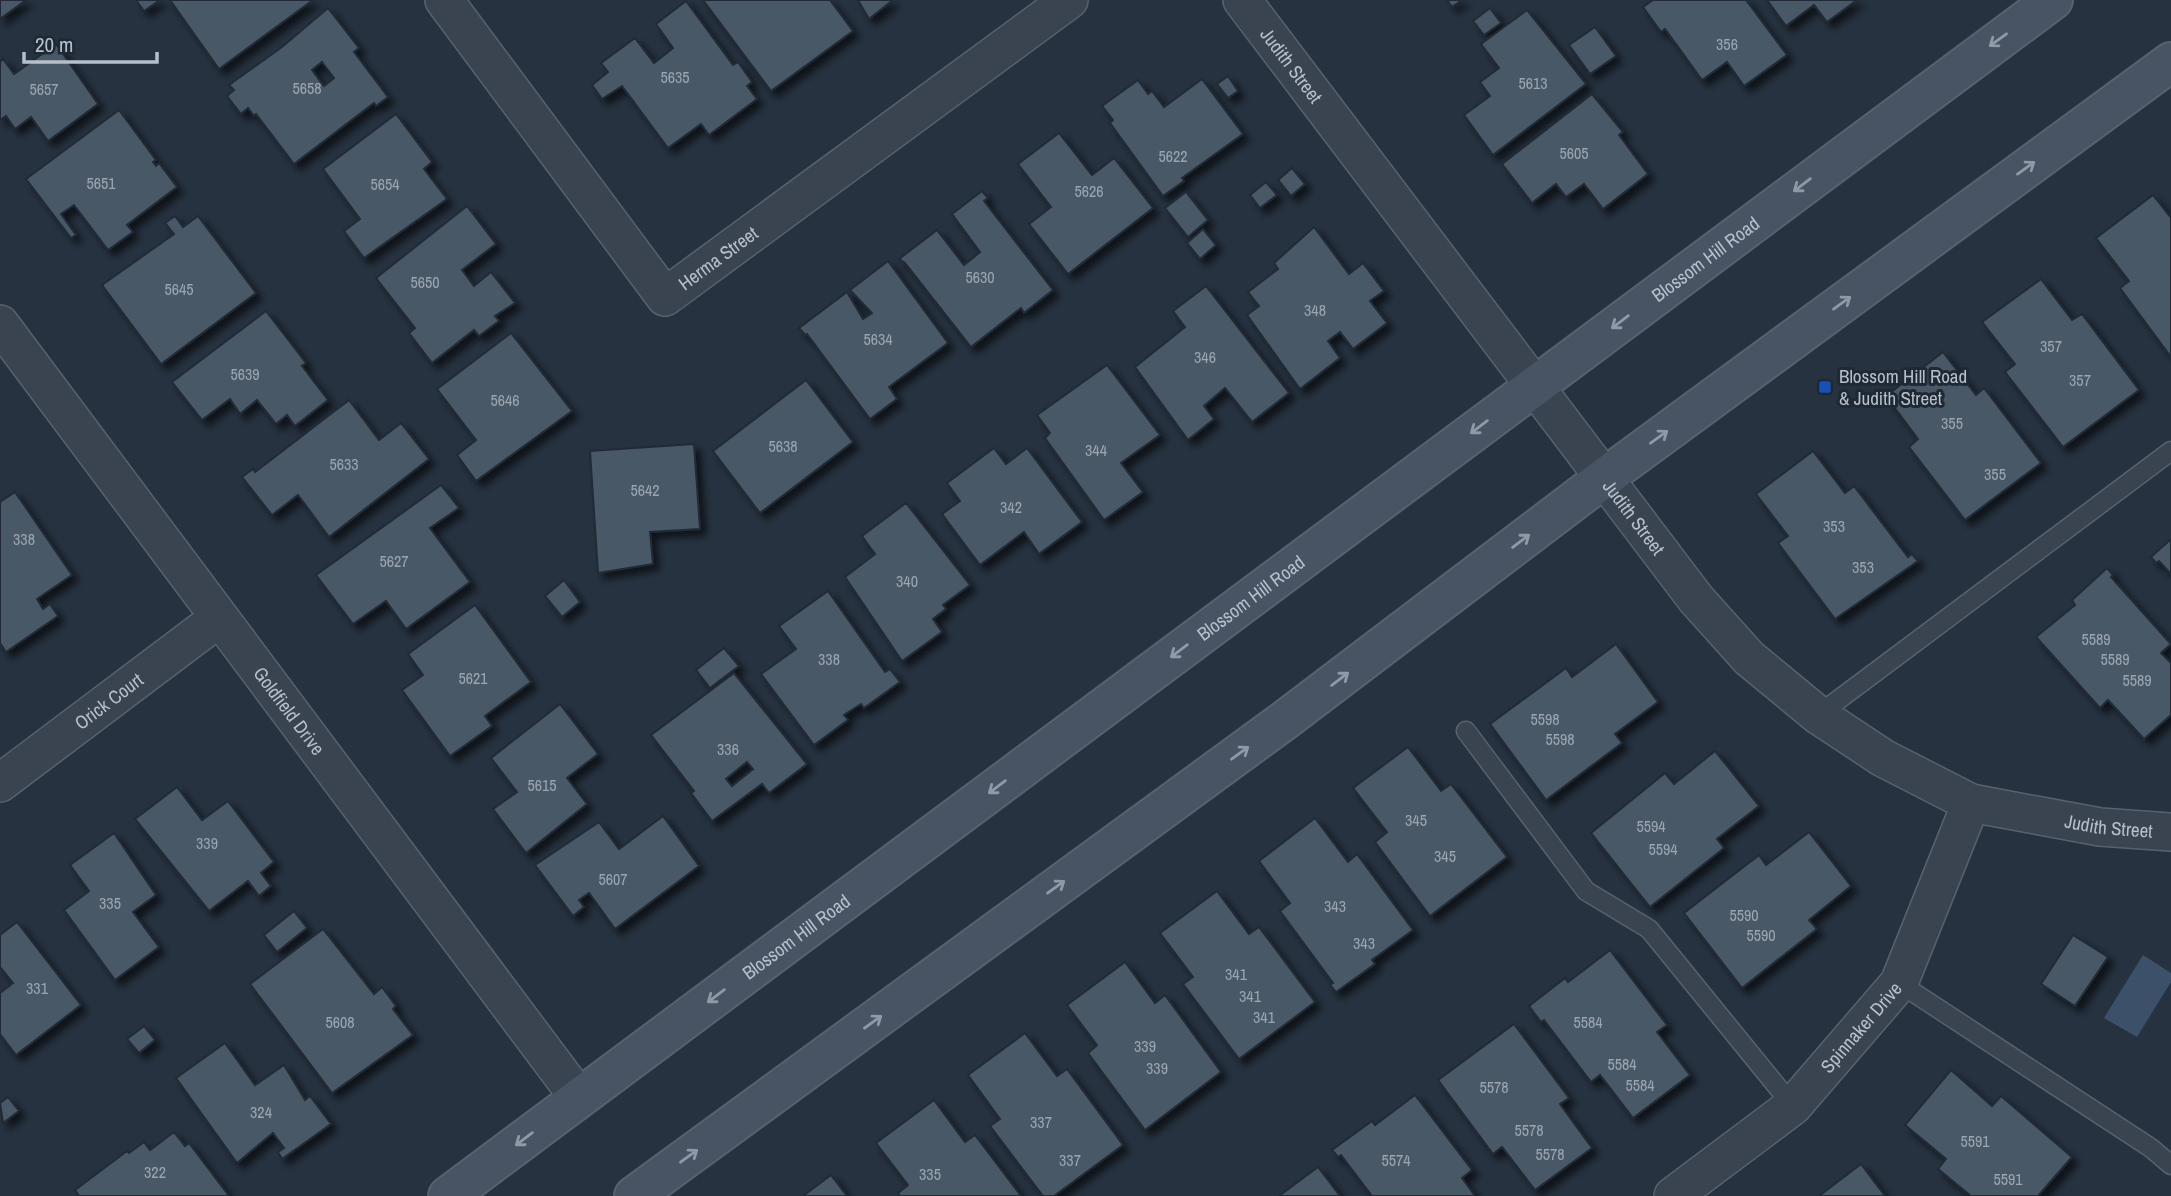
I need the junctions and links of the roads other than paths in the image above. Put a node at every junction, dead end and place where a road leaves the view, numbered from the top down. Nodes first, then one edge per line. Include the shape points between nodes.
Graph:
1 (444, 0) edge
2 (1069, 0) edge
3 (1242, 0) edge
4 (2053, 0) edge
5 (2171, 62) edge
6 (0, 324) edge
7 (1534, 386) junction
8 (2171, 451) edge
9 (1604, 478) junction
10 (219, 618) junction
11 (1818, 715) junction
12 (1466, 731) dead end
13 (0, 783) edge
14 (1971, 803) junction
15 (2171, 832) edge
16 (1899, 983) junction
17 (579, 1098) junction
18 (1793, 1106) junction
19 (2171, 1165) edge
20 (448, 1196) edge
21 (634, 1196) edge
22 (1673, 1196) edge

1 - 2 street, Herma Street via 665,297
3 - 7 street, Judith Street
4 -> 7 main road, Blossom Hill Road
9 -> 5 main road
6 - 10 street, Goldfield Drive
7 - 9 street, Judith Street
7 -> 17 main road, Blossom Hill Road
8 - 11 lane
9 - 11 street, Judith Street via 1696,599 1749,659
21 -> 9 main road via 1285,720
10 - 13 street, Orick Court
10 - 17 street, Goldfield Drive
11 - 14 street, Judith Street via 1883,758
12 - 18 lane via 1586,891 1649,929
14 - 15 street, Judith Street via 2100,827
14 - 16 street, Spinnaker Drive
16 - 18 street, Spinnaker Drive
16 - 19 lane
17 -> 20 main road, Blossom Hill Road
18 - 22 street, Spinnaker Drive

